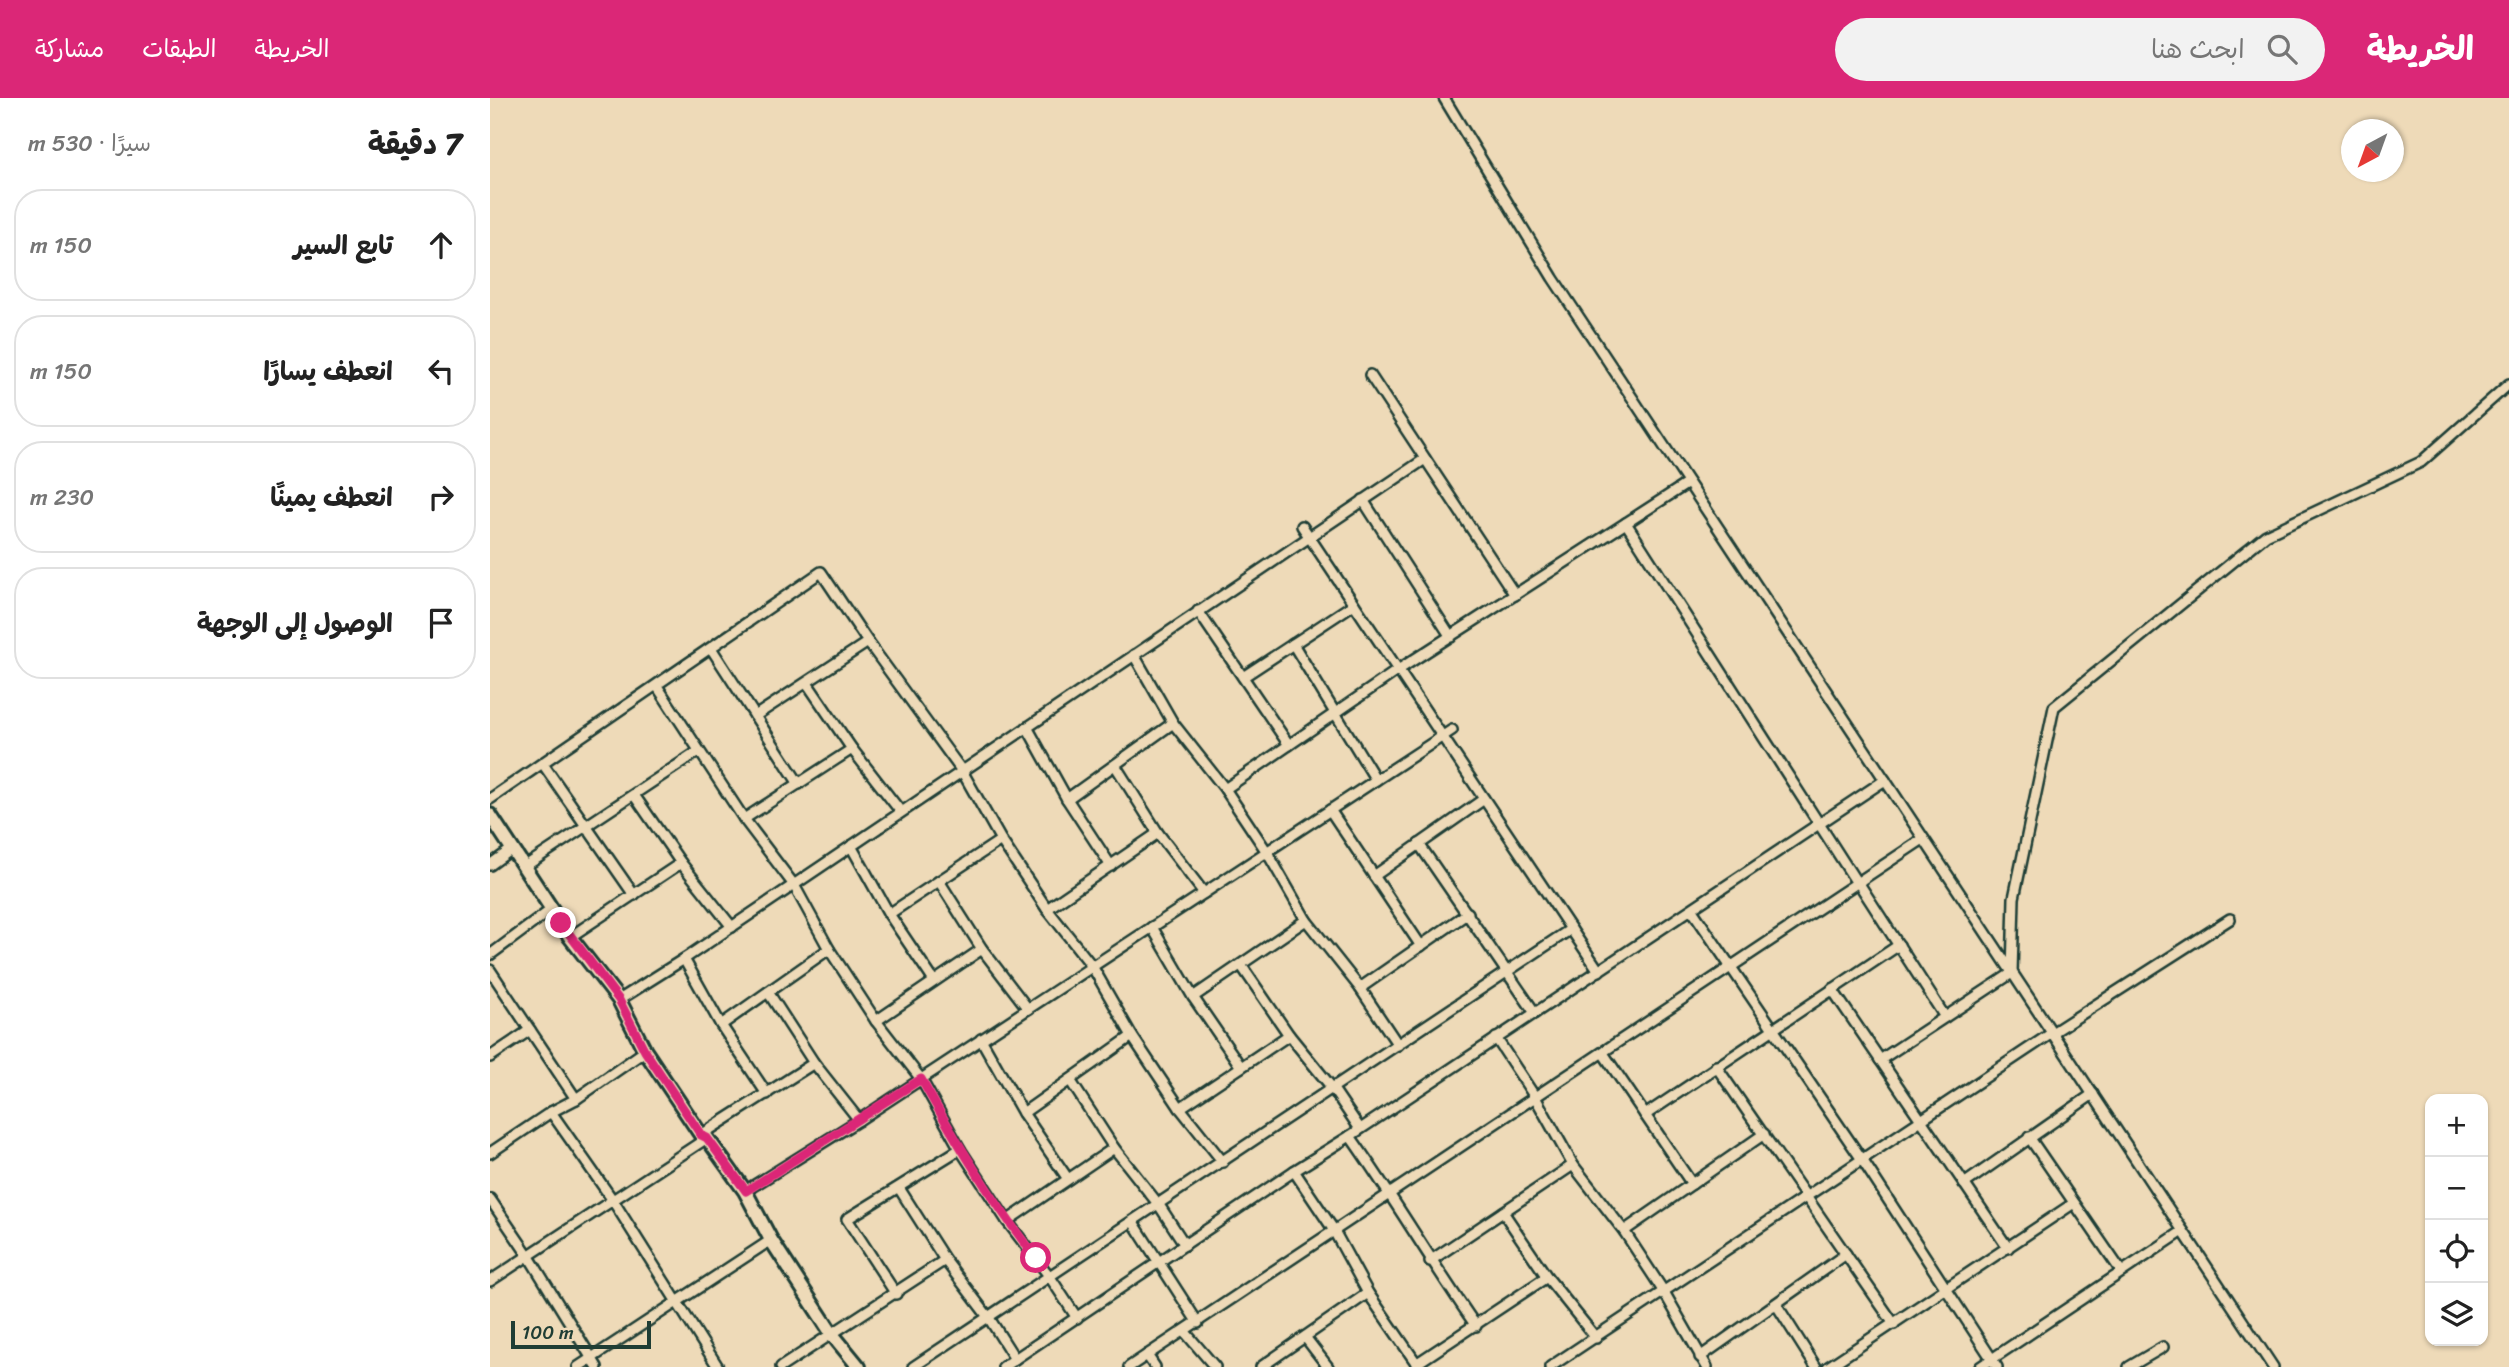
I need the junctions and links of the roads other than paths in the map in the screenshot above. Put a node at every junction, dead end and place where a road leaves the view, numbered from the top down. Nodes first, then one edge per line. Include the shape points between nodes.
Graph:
1 (1444, 98) edge
2 (1370, 375) dead end
3 (2509, 384) edge
4 (1425, 459) junction
5 (1688, 483) junction
6 (1363, 500) junction
7 (1626, 523) junction
8 (1302, 526) dead end
9 (1309, 536) junction
10 (1515, 595) junction
11 (1354, 604) junction
12 (1198, 611) junction
13 (1451, 637) junction
14 (868, 642) junction
15 (1293, 644) junction
16 (711, 648) junction
17 (1134, 655) junction
18 (1398, 670) junction
19 (1243, 677) junction
20 (807, 682) junction
21 (657, 686) junction
22 (1335, 713) junction
23 (755, 716) junction
24 (1173, 723) junction
25 (1027, 727) junction
26 (1452, 730) dead end
27 (1443, 736) junction
28 (1289, 745) junction
29 (852, 749) junction
30 (699, 751) junction
31 (543, 764) junction
32 (1115, 765) junction
33 (962, 771) junction
34 (1376, 780) junction
35 (1885, 780) junction
36 (799, 784) junction
37 (1225, 789) junction
38 (634, 795) junction
39 (490, 799) edge
40 (1067, 799) junction
41 (1484, 799) junction
42 (1330, 810) junction
43 (901, 812) junction
44 (490, 815) edge
45 (744, 819) junction
46 (1819, 824) junction
47 (587, 827) junction
48 (1158, 833) junction
49 (1923, 839) junction
50 (1000, 840) junction
51 (1419, 844) junction
52 (851, 846) junction
53 (512, 849) junction
54 (1267, 852) junction
55 (681, 863) junction
56 (490, 864) edge
57 (1111, 866) junction
58 (524, 867) junction
59 (1374, 876) junction
60 (939, 881) junction
61 (1858, 882) junction
62 (794, 885) junction
63 (1204, 893) junction
64 (634, 895) junction
65 (552, 909) junction
66 (1047, 909) junction
67 (1692, 911) junction
68 (1468, 913) junction
69 (889, 914) junction
70 (2230, 919) dead end
71 (1306, 920) junction
72 (732, 927) junction
73 (1152, 927) junction
74 (1571, 929) junction
75 (570, 937) junction
76 (1899, 945) junction
77 (1421, 946) junction
78 (829, 949) junction
79 (982, 949) junction
80 (490, 955) edge
81 (684, 959) junction
82 (1241, 964) junction
83 (1092, 966) junction
84 (1730, 967) junction
85 (490, 970) edge
86 (1508, 971) junction
87 (1599, 971) junction
88 (2012, 973) junction
89 (934, 981) junction
90 (1360, 988) junction
91 (1832, 989) junction
92 (768, 992) junction
93 (1193, 997) junction
94 (619, 1000) junction
95 (1028, 1009) junction
96 (1535, 1013) junction
97 (1945, 1017) junction
98 (876, 1021) junction
99 (721, 1025) junction
100 (1772, 1028) junction
101 (530, 1030) junction
102 (2052, 1033) junction
103 (1289, 1035) junction
104 (1132, 1036) junction
105 (1496, 1038) junction
106 (981, 1039) junction
107 (1398, 1045) junction
108 (645, 1051) junction
109 (1603, 1053) junction
110 (490, 1057) edge
111 (1880, 1060) junction
112 (814, 1063) junction
113 (1716, 1066) junction
114 (1241, 1067) junction
115 (921, 1079) junction
116 (1070, 1080) junction
117 (1333, 1088) junction
118 (767, 1094) junction
119 (2093, 1094) junction
120 (1535, 1097) junction
121 (576, 1099) junction
122 (1181, 1108) junction
123 (551, 1112) junction
124 (1023, 1112) junction
125 (1645, 1115) junction
126 (859, 1120) junction
127 (1921, 1121) junction
128 (1360, 1129) junction
129 (1764, 1134) junction
130 (1350, 1136) junction
131 (704, 1137) junction
132 (2029, 1137) junction
133 (1114, 1148) junction
134 (960, 1149) junction
135 (490, 1153) edge
136 (1223, 1161) junction
137 (1863, 1161) junction
138 (1573, 1165) junction
139 (1294, 1171) junction
140 (1068, 1179) junction
141 (1692, 1184) junction
142 (1964, 1184) junction
143 (899, 1188) junction
144 (746, 1191) junction
145 (1391, 1194) junction
146 (1807, 1197) junction
147 (490, 1199) edge
148 (612, 1199) junction
149 (2074, 1203) junction
150 (1159, 1205) junction
151 (1503, 1212) junction
152 (1007, 1221) junction
153 (1133, 1222) junction
154 (1333, 1229) junction
155 (1624, 1231) junction
156 (2183, 1231) junction
157 (771, 1240) junction
158 (1185, 1245) junction
159 (2008, 1248) junction
160 (1846, 1254) junction
161 (528, 1255) junction
162 (945, 1260) junction
163 (1430, 1261) junction
164 (1159, 1263) junction
165 (2121, 1271) junction
166 (1547, 1276) junction
167 (1050, 1277) junction
168 (490, 1280) edge
169 (1947, 1290) junction
170 (1664, 1292) junction
171 (1368, 1293) junction
172 (895, 1294) junction
173 (675, 1302) junction
174 (1776, 1304) junction
175 (989, 1318) junction
176 (1077, 1318) junction
177 (1198, 1323) junction
178 (1894, 1324) junction
179 (1476, 1326) junction
180 (1185, 1332) junction
181 (832, 1334) junction
182 (1305, 1337) junction
183 (1596, 1338) junction
184 (2164, 1347) dead end
185 (1147, 1355) junction
186 (1700, 1357) junction
187 (592, 1358) junction
188 (1015, 1359) junction
189 (1995, 1363) edge
190 (1418, 1365) edge
191 (578, 1367) edge
192 (597, 1367) edge
193 (718, 1367) edge
194 (781, 1367) edge
195 (859, 1367) edge
196 (912, 1367) edge
197 (1003, 1367) edge
198 (1129, 1367) edge
199 (1155, 1367) edge
200 (1215, 1367) edge
201 (1261, 1367) edge
202 (1328, 1367) edge
203 (1550, 1367) edge
204 (1707, 1367) edge
205 (1816, 1367) edge
206 (1828, 1367) edge
207 (1980, 1367) edge
208 (2129, 1367) edge
209 (2273, 1367) edge

1 - 5 street via 1553,278
2 - 4 street
3 - 88 street via 2421,462 2266,535 2054,707 2014,898
4 - 6 street
4 - 10 street
5 - 7 street
5 - 35 street
6 - 9 street
6 - 13 street
7 - 10 street
7 - 46 street
8 - 9 street
9 - 11 street
9 - 12 street
10 - 13 street
11 - 15 street
11 - 18 street
12 - 17 street
12 - 19 street
13 - 18 street
14 - 16 street via 821,572
14 - 20 street
14 - 33 street
15 - 19 street
15 - 22 street
16 - 21 street
16 - 23 street
17 - 24 street
17 - 25 street
18 - 22 street
18 - 27 street
19 - 28 street
20 - 23 street
20 - 29 street
21 - 30 street
21 - 31 street
22 - 28 street
22 - 34 street
23 - 36 street
24 - 32 street
24 - 37 street
25 - 33 street
25 - 40 street
26 - 27 street
27 - 34 street
27 - 41 street
28 - 37 street
29 - 36 street
29 - 43 street
30 - 38 street
30 - 45 street
31 - 39 street
31 - 47 street
32 - 40 street
32 - 48 street
33 - 43 street
33 - 50 street
34 - 42 street
35 - 46 street
35 - 49 street
36 - 45 street
37 - 54 street
38 - 47 street
38 - 55 street
40 - 57 street
41 - 51 street
41 - 74 street
42 - 54 street
42 - 59 street
43 - 52 street
44 - 53 street
45 - 62 street
46 - 61 street
46 - 67 street
47 - 58 street
47 - 64 street
48 - 57 street
48 - 63 street
49 - 61 street
49 - 88 street
50 - 60 street
50 - 66 street
51 - 59 street
51 - 68 street
52 - 62 street
52 - 69 street
53 - 56 street
53 - 58 street
54 - 63 street
54 - 71 street
55 - 64 street
55 - 72 street
57 - 66 street
58 - 65 street
59 - 77 street
60 - 69 street
60 - 79 street
61 - 76 street
61 - 84 street
62 - 72 street
62 - 78 street
63 - 73 street
64 - 75 street
65 - 75 street
65 - 80 street
66 - 83 street
67 - 84 street
67 - 87 street
68 - 77 street
68 - 86 street
69 - 89 street
70 - 102 street
71 - 82 street
71 - 90 street
72 - 81 street
73 - 83 street
73 - 93 street
74 - 86 street
74 - 87 street
75 - 94 street
76 - 91 street
76 - 97 street
77 - 90 street
78 - 92 street
78 - 98 street
79 - 89 street
79 - 95 street
81 - 94 street
81 - 99 street
82 - 93 street
82 - 103 street
83 - 95 street
83 - 104 street
84 - 100 street
84 - 109 street
85 - 101 street
86 - 96 street
86 - 107 street
87 - 96 street
88 - 97 street
88 - 102 street
89 - 98 street
90 - 107 street
91 - 100 street
91 - 111 street
92 - 99 street
92 - 112 street
93 - 114 street
94 - 108 street
95 - 106 street
96 - 105 street
97 - 111 street
98 - 115 street
99 - 118 street
100 - 113 street
100 - 137 street
101 - 110 street
101 - 121 street
102 - 119 street
102 - 127 street
103 - 114 street
103 - 117 street
104 - 116 street
104 - 122 street
105 - 120 street
105 - 128 street
106 - 115 street
106 - 124 street
107 - 117 street
108 - 121 street
108 - 131 street
109 - 120 street
109 - 125 street
111 - 127 street
112 - 118 street
112 - 126 street
113 - 125 street
113 - 129 street
114 - 122 street
115 - 126 street
115 - 134 street
116 - 124 street
116 - 133 street
117 - 128 street
117 - 136 street
118 - 131 street
119 - 132 street
119 - 156 street
120 - 138 street
120 - 145 street
121 - 123 street
122 - 136 street
123 - 135 street
123 - 148 street
124 - 140 street
125 - 141 street
126 - 144 street
127 - 137 street
127 - 142 street
128 - 130 street
129 - 141 street
129 - 146 street
130 - 139 street
130 - 145 street
131 - 144 street
131 - 148 street
132 - 142 street
132 - 149 street
133 - 140 street
133 - 150 street
134 - 143 street
134 - 152 street
136 - 150 street
137 - 146 street
137 - 169 street
138 - 151 street
138 - 155 street
139 - 154 street
139 - 158 street
140 - 152 street
141 - 155 street
142 - 159 street
143 - 162 street
143 - 172 street via 847,1219
144 - 157 street
145 - 154 street
145 - 163 street
146 - 160 street
146 - 170 street
147 - 161 street
148 - 161 street
148 - 173 street
149 - 159 street
149 - 165 street
150 - 153 street
150 - 158 street
151 - 163 street
151 - 166 street
152 - 167 street
153 - 164 street
153 - 167 street
154 - 171 street
154 - 177 street
155 - 170 street
156 - 165 street
156 - 209 street
157 - 173 street
157 - 181 street
158 - 164 street
159 - 169 street
160 - 174 street
160 - 178 street
161 - 168 street
161 - 187 street
162 - 172 street
162 - 175 street
163 - 179 street
164 - 176 street
164 - 177 street
165 - 189 street
166 - 179 street
166 - 183 street
167 - 175 street
167 - 176 street
169 - 178 street
169 - 189 street
170 - 183 street
170 - 186 street
171 - 182 street
171 - 190 street
172 - 181 street
173 - 187 street
173 - 193 street
174 - 186 street
174 - 205 street
175 - 188 street
175 - 196 street
176 - 188 street
177 - 180 street
178 - 206 street
179 - 190 street
180 - 185 street
180 - 200 street
181 - 194 street
181 - 195 street
182 - 201 street
182 - 202 street
183 - 203 street
184 - 208 street
185 - 198 street
185 - 199 street
186 - 204 street
187 - 191 street
187 - 192 street
188 - 197 street
189 - 207 street

